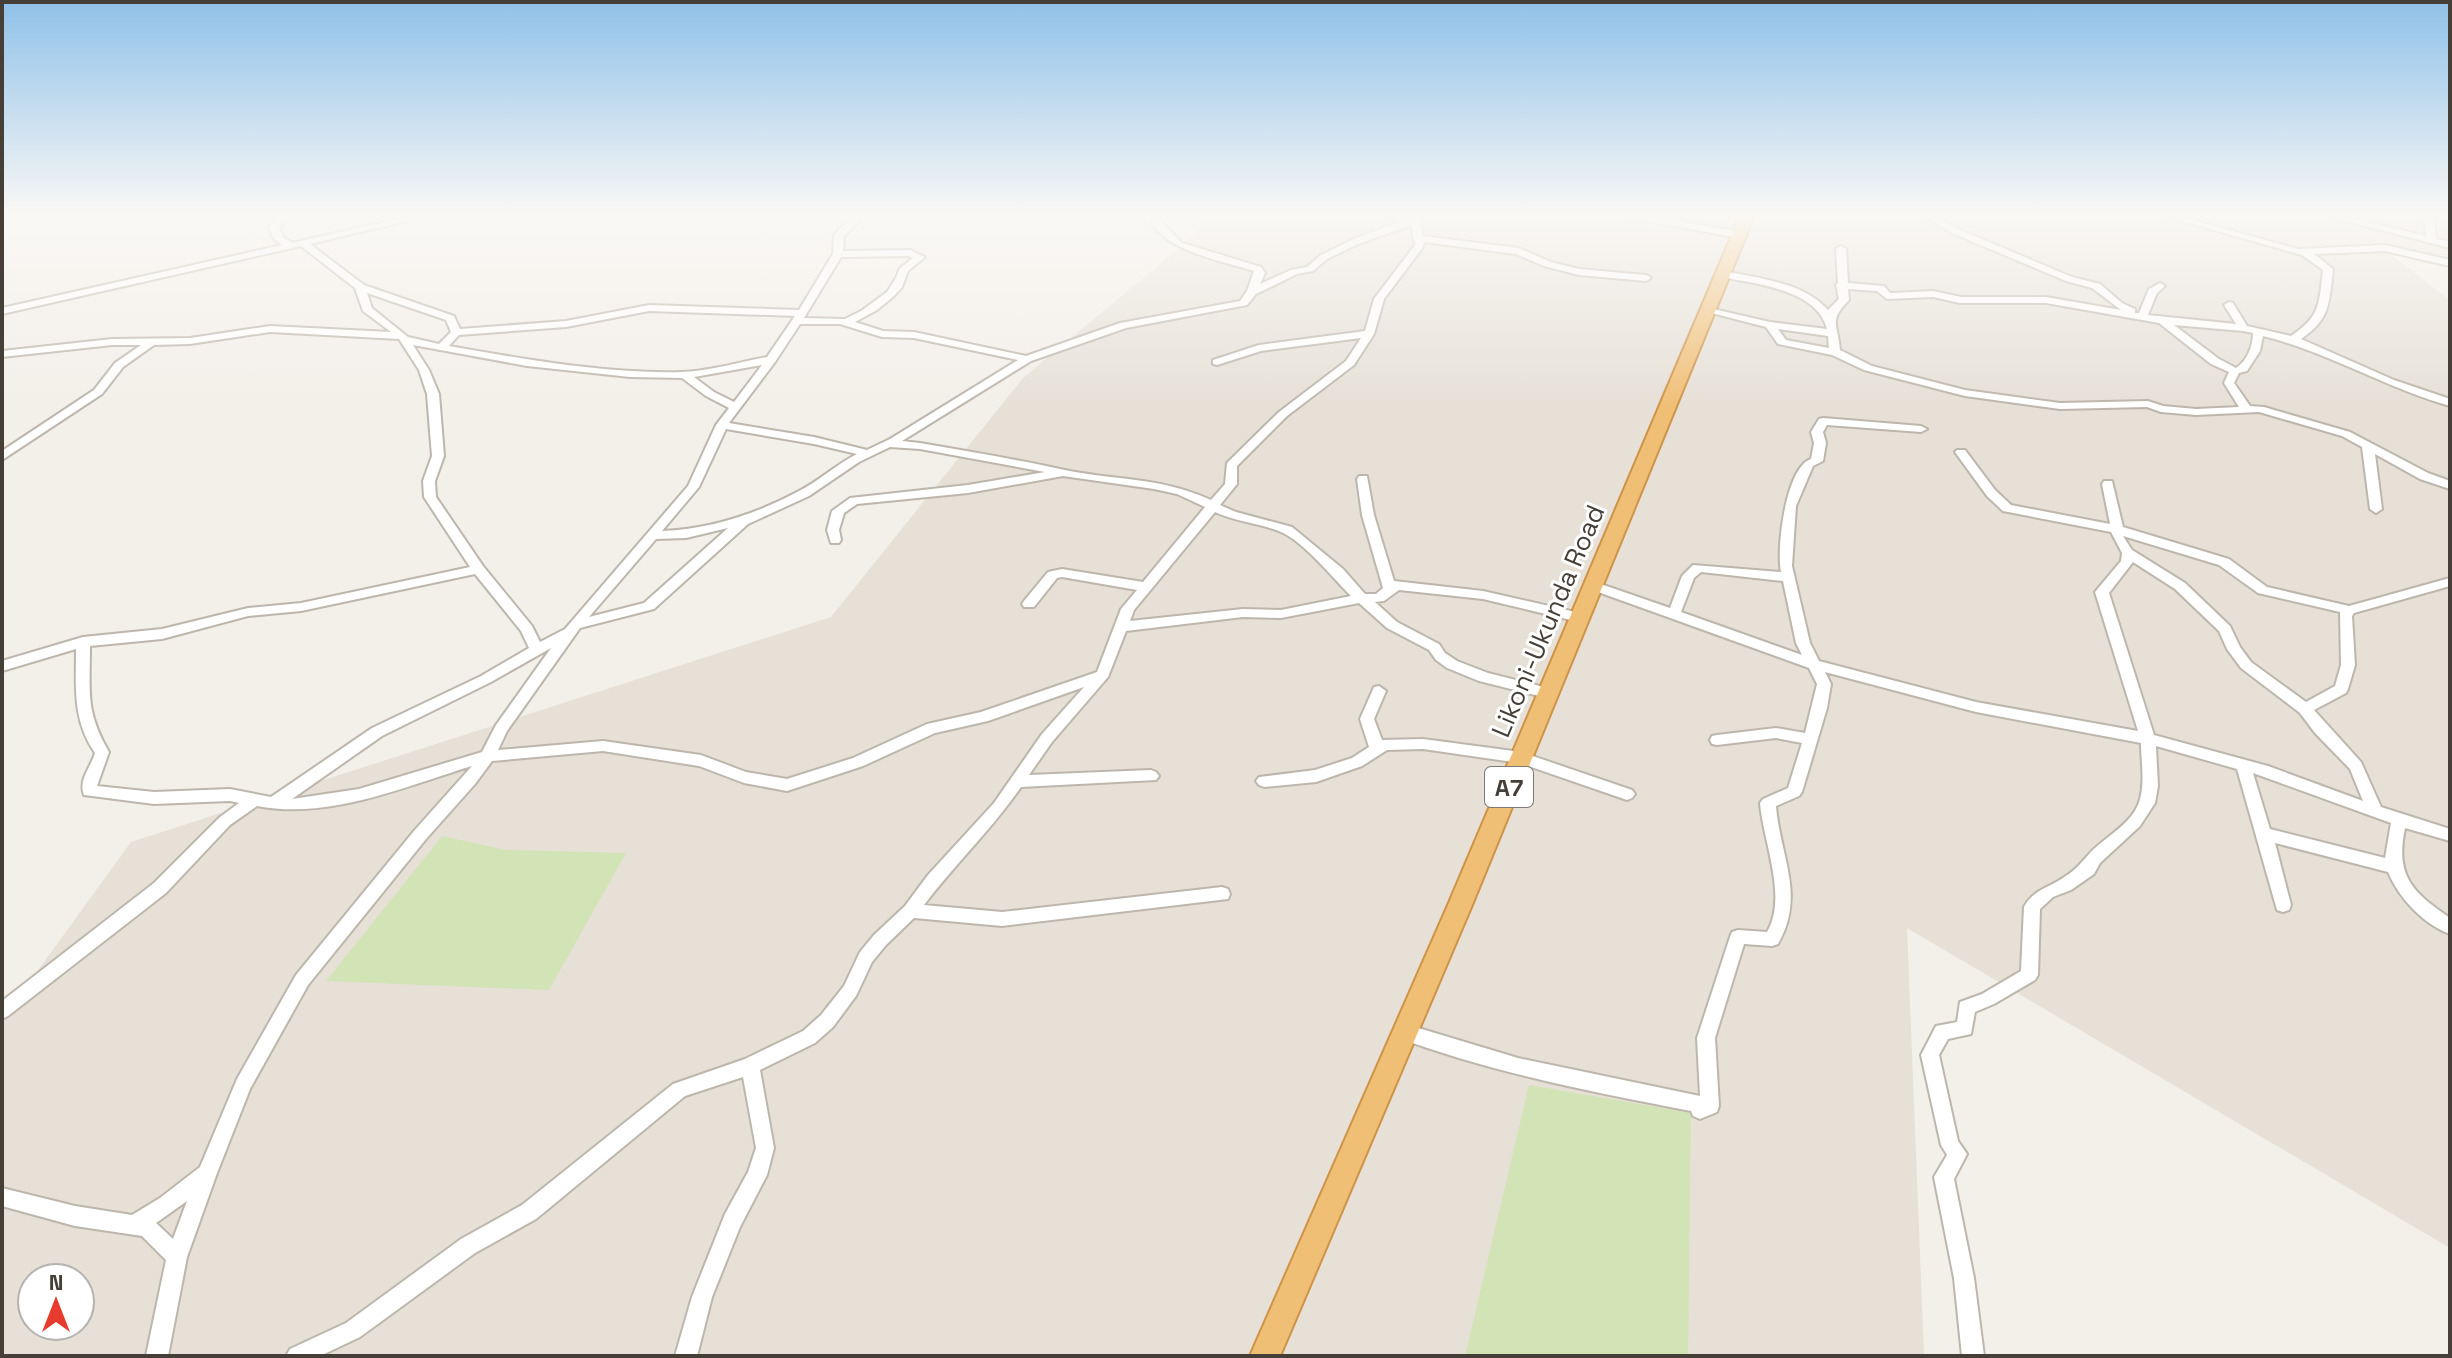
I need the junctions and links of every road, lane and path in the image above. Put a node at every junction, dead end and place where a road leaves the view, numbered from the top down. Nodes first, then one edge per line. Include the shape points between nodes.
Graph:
1 (140, 279) edge
2 (348, 279) edge
3 (822, 279) edge
4 (902, 279) edge
5 (1257, 279) edge
6 (1279, 279) edge
7 (1394, 279) edge
8 (1721, 279) edge
9 (1746, 279) edge
10 (1841, 279) edge
11 (2070, 279) edge
12 (2327, 279) edge
13 (1841, 285) junction
14 (2160, 286) dead end
15 (360, 287) junction
16 (1252, 292) junction
17 (2229, 305) dead end
18 (2, 311) edge
19 (1709, 311) junction
20 (2145, 315) junction
21 (799, 317) junction
22 (2158, 320) junction
23 (847, 322) junction
24 (1770, 325) junction
25 (1831, 327) junction
26 (2243, 328) junction
27 (456, 332) junction
28 (2258, 332) junction
29 (1369, 334) junction
30 (404, 338) junction
31 (2293, 340) junction
32 (150, 343) junction
33 (441, 347) junction
34 (1835, 352) junction
35 (2, 354) edge
36 (1027, 359) junction
37 (771, 360) junction
38 (1217, 362) dead end
39 (2235, 371) junction
40 (685, 375) junction
41 (2450, 403) edge
42 (736, 407) junction
43 (2246, 408) junction
44 (722, 425) junction
45 (1921, 429) dead end
46 (887, 444) junction
47 (2368, 447) junction
48 (1961, 452) dead end
49 (868, 454) junction
50 (2, 456) edge
51 (1063, 472) junction
52 (1363, 479) dead end
53 (2450, 482) edge
54 (2108, 484) dead end
55 (1212, 507) junction
56 (2376, 509) dead end
57 (744, 521) junction
58 (2115, 529) junction
59 (650, 535) junction
60 (835, 540) dead end
61 (2128, 553) junction
62 (478, 569) junction
63 (1789, 577) junction
64 (2450, 582) edge
65 (1592, 585) junction
66 (1145, 587) junction
67 (1390, 589) junction
68 (1361, 598) junction
69 (1029, 604) dead end
70 (2349, 610) junction
71 (1674, 614) junction
72 (1579, 617) junction
73 (1121, 627) junction
74 (573, 628) junction
75 (83, 642) junction
76 (537, 650) junction
77 (1816, 665) junction
78 (2, 666) edge
79 (1103, 674) junction
80 (1379, 691) dead end
81 (1547, 693) junction
82 (2305, 709) junction
83 (1808, 739) junction
84 (2148, 739) junction
85 (1717, 740) dead end
86 (1377, 748) junction
87 (488, 756) junction
88 (1521, 758) junction
89 (2244, 765) junction
90 (1151, 776) dead end
91 (1020, 781) junction
92 (1264, 781) dead end
93 (1627, 794) dead end
94 (254, 800) junction
95 (274, 803) junction
96 (2375, 811) junction
97 (2399, 820) junction
98 (2265, 834) junction
99 (2450, 835) edge
100 (2394, 867) junction
101 (1222, 894) dead end
102 (2283, 905) dead end
103 (911, 911) junction
104 (2450, 927) edge
105 (2, 1011) edge
106 (1405, 1032) junction
107 (750, 1066) junction
108 (207, 1173) junction
109 (2, 1197) edge
110 (136, 1224) junction
111 (177, 1257) junction
112 (157, 1356) edge
113 (297, 1356) edge
114 (686, 1356) edge
115 (1265, 1356) edge
116 (1973, 1356) edge

1 - 18 street
2 - 15 street
3 - 21 street
4 - 23 street via 866,313
5 - 16 street
6 - 16 street
7 - 29 street via 1379,299
8 - 19 highway, Likoni-Ukunda Road / A7
9 - 25 street via 1791,290 1822,310
10 - 13 street
11 - 20 street via 2096,286 2121,308
12 - 31 street via 2325,311
13 - 20 street via 1880,288 1886,296 2046,300
13 - 25 street via 1844,300 1833,309
14 - 20 street
15 - 27 street via 450,318
15 - 30 street via 367,309
16 - 36 street via 1243,303 1124,325
17 - 26 street
19 - 24 street
19 - 65 highway, Likoni-Ukunda Road / A7
20 - 22 street
21 - 23 street
21 - 27 street via 649,308 566,324
21 - 37 street
22 - 26 street
22 - 39 street via 2179,331 2218,366
23 - 36 street via 882,334 914,335
24 - 25 street
24 - 34 street via 1782,342
25 - 34 street
26 - 28 street
27 - 33 street
28 - 31 street
28 - 39 street via 2250,359
29 - 38 street via 1259,348
29 - 55 street via 1350,363 1283,414 1231,465 1231,482
30 - 32 street via 270,329
30 - 33 street
30 - 62 street via 433,394 438,456 429,481 430,497
31 - 41 street
32 - 35 street
32 - 50 street via 119,365 98,392
33 - 40 street via 527,363
34 - 43 street via 1868,368 1965,393 2041,404 2148,404 2196,412
36 - 46 street
37 - 40 street
37 - 42 street
39 - 43 street via 2229,383
40 - 42 street
42 - 44 street
43 - 47 street via 2346,434
44 - 49 street via 829,442
44 - 59 street via 693,487
45 - 63 street via 1822,422 1817,461 1808,464 1790,506
46 - 49 street
46 - 51 street
47 - 53 street via 2424,476
47 - 56 street
48 - 58 street via 2003,507
49 - 57 street via 805,493
51 - 55 street via 1181,491
51 - 60 street via 849,502 838,511
52 - 67 street
54 - 58 street
55 - 66 street
55 - 68 street via 1288,530
57 - 59 street via 698,532
57 - 74 street via 649,606
58 - 61 street
58 - 70 street via 2224,562 2263,590
59 - 74 street
61 - 82 street via 2180,586 2225,629 2246,665
61 - 84 street via 2103,594
62 - 75 street via 301,607 248,612 162,634
62 - 76 street via 527,629
63 - 71 street via 1698,568 1688,576
63 - 77 street via 1803,643
64 - 70 street
65 - 71 street
65 - 72 highway, Likoni-Ukunda Road / A7
66 - 69 street via 1062,573 1053,575
66 - 73 street
67 - 68 street via 1379,598
67 - 72 street via 1448,589
68 - 73 street via 1281,614 1243,613
68 - 81 street via 1462,670
70 - 82 street via 2348,665 2341,689
71 - 77 street
72 - 81 highway, Likoni-Ukunda Road / A7
73 - 79 street
74 - 76 street
74 - 87 street via 501,729
75 - 78 street
75 - 94 street via 84,723 102,752 87,789 154,798 215,794
76 - 95 street via 377,732
77 - 83 street via 1824,684
77 - 84 street via 1976,707
79 - 87 street via 983,717 932,728 858,762 787,785 744,777 713,763 613,746
79 - 91 street via 1047,738
80 - 86 street via 1367,719
81 - 88 highway, Likoni-Ukunda Road / A7
82 - 96 street via 2356,766
83 - 85 street via 1776,733
83 - 106 street via 1794,792 1768,803 1783,924 1772,939 1738,937 1706,1038 1705,1108 1455,1051
84 - 89 street
84 - 116 street via 2150,786 2135,822 2088,869 2032,907 2029,975 1966,1007 1965,1028 1942,1032 1930,1055 1950,1145 1958,1154 1944,1177 1967,1293
86 - 88 street via 1423,744
86 - 92 street via 1357,762 1316,776
87 - 95 street via 342,799
87 - 108 street via 302,980 243,1085
88 - 93 street
88 - 106 highway, Likoni-Ukunda Road / A7
89 - 96 street
89 - 98 street
90 - 91 street
91 - 103 street
94 - 95 street
94 - 105 street via 225,821 160,888
96 - 97 street
97 - 99 street
97 - 100 street
98 - 100 street
98 - 102 street
100 - 104 street via 2425,909
101 - 103 street via 1002,919
103 - 107 street via 866,957 850,991 827,1021 809,1037
106 - 115 highway, Likoni-Ukunda Road / A7
107 - 113 street via 679,1090 529,1212 468,1246 353,1330
107 - 114 street via 765,1148 702,1297
108 - 110 street
108 - 111 street
109 - 110 street via 75,1216
110 - 111 street via 155,1233
111 - 112 street

